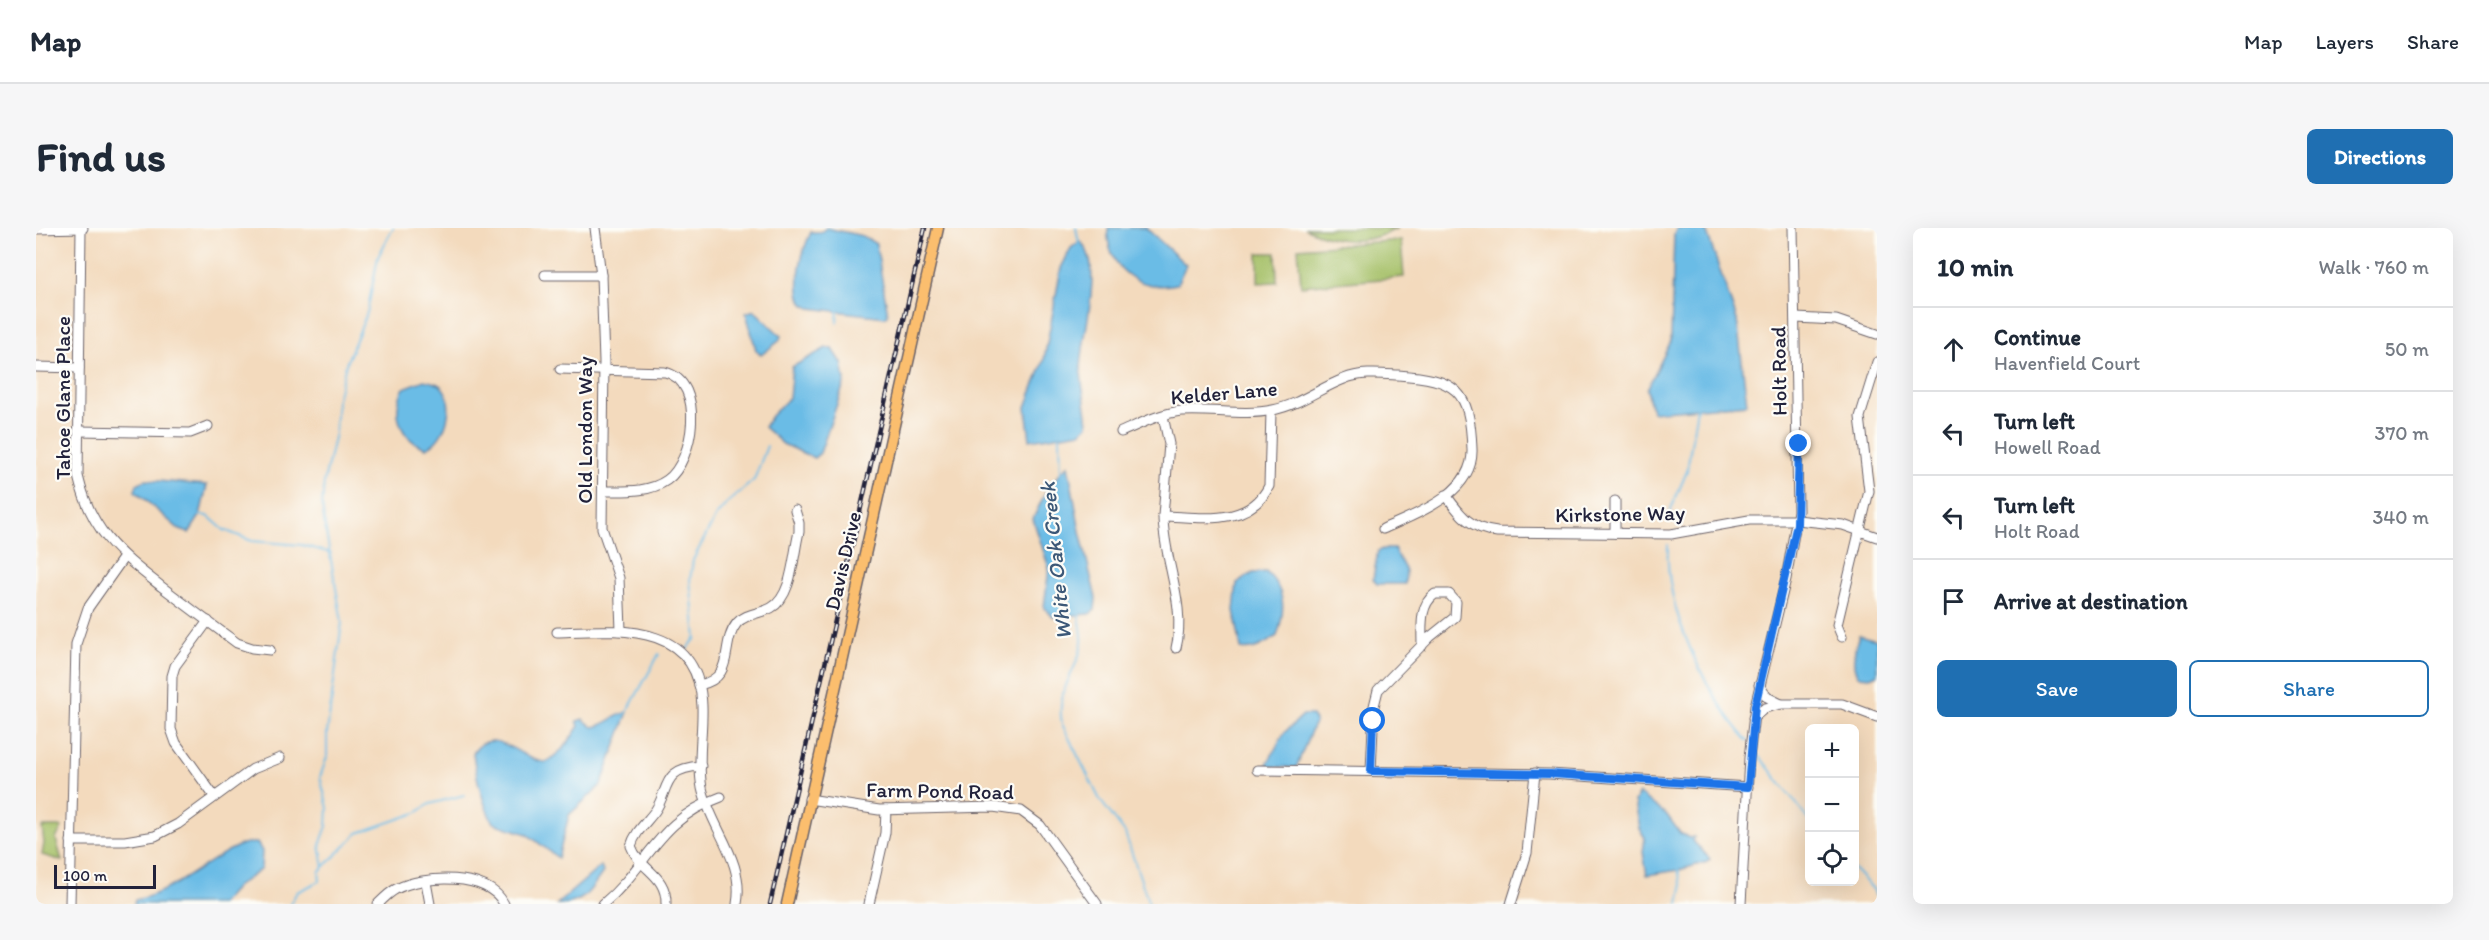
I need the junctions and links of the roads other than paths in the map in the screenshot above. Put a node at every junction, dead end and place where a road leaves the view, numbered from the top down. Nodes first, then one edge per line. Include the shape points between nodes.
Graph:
1 (82, 228) edge
2 (595, 228) edge
3 (938, 228) edge
4 (1793, 228) edge
5 (36, 229) edge
6 (545, 274) dead end
7 (601, 275) junction
8 (1797, 318) junction
9 (1877, 334) edge
10 (1877, 362) edge
11 (36, 368) edge
12 (79, 368) junction
13 (560, 369) dead end
14 (604, 370) junction
15 (1271, 411) junction
16 (1163, 416) junction
17 (208, 426) dead end
18 (78, 431) junction
19 (1121, 432) dead end
20 (1874, 481) edge
21 (603, 490) junction
22 (1446, 495) junction
23 (1615, 501) dead end
24 (795, 510) dead end
25 (1163, 516) junction
26 (1797, 520) junction
27 (1383, 529) dead end
28 (1860, 530) junction
29 (1615, 533) junction
30 (1877, 537) edge
31 (124, 557) junction
32 (207, 621) junction
33 (621, 630) junction
34 (556, 632) dead end
35 (1842, 637) dead end
36 (1422, 645) junction
37 (1176, 648) dead end
38 (270, 650) dead end
39 (699, 685) junction
40 (1759, 685) junction
41 (1781, 704) junction
42 (1877, 717) edge
43 (1753, 718) junction
44 (280, 758) dead end
45 (701, 766) junction
46 (1257, 770) dead end
47 (1371, 771) junction
48 (1536, 773) junction
49 (1748, 787) junction
50 (214, 796) junction
51 (721, 797) dead end
52 (809, 799) junction
53 (708, 801) junction
54 (886, 810) junction
55 (71, 841) junction
56 (641, 862) junction
57 (426, 882) junction
58 (70, 904) edge
59 (378, 904) edge
60 (430, 904) edge
61 (504, 904) edge
62 (603, 904) edge
63 (666, 904) edge
64 (737, 904) edge
65 (787, 904) edge
66 (869, 904) edge
67 (1097, 904) edge
68 (1512, 904) edge
69 (1741, 904) edge

1 - 5 street
1 - 12 street, Tahoe Glane Place
2 - 7 street, Old London Way
3 - 52 main road, Davis Drive
4 - 8 street, Holt Road
6 - 7 street
7 - 14 street, Old London Way
8 - 9 street via 1836,320
8 - 26 street, Holt Road
10 - 20 street via 1860,417
11 - 12 street
12 - 18 street, Tahoe Glane Place
13 - 14 street
14 - 21 street, Old London Way
14 - 21 street via 672,374 687,388 691,417 686,454 672,476 647,489
15 - 16 street, Kelder Lane via 1183,411
15 - 22 street, Kelder Lane via 1361,374 1440,380 1462,398 1472,447 1466,475
15 - 25 street via 1271,474 1258,503 1236,515
16 - 19 street, Kelder Lane
16 - 25 street via 1169,444
17 - 18 street via 190,433
18 - 31 street, Tahoe Glane Place via 78,476 87,507 105,537
20 - 28 street
21 - 33 street, Old London Way via 602,528 619,578
22 - 27 street, Kelder Lane via 1415,516
22 - 29 street, Kirkstone Way via 1468,522 1489,531
23 - 29 street
24 - 39 street via 798,532 782,597 772,607 738,622 720,674
25 - 37 street via 1181,629
26 - 28 street, Kirkstone Way via 1823,521
26 - 29 street, Kirkstone Way via 1749,520 1678,534
26 - 40 street, Holt Road
28 - 30 street, Kirkstone Way
28 - 35 street via 1837,625
31 - 32 street, Tahoe Glane Place
31 - 55 street via 88,608 76,644
32 - 38 street, Tahoe Glane Place via 244,646
32 - 50 street via 173,670 171,729 176,743
33 - 34 street
33 - 39 street via 640,631 671,645 686,661
36 - 36 street via 1455,617 1456,602 1449,594 1435,594 1427,602
36 - 47 street via 1384,682 1375,697
39 - 45 street
40 - 41 street via 1767,697
40 - 43 street, Holt Road
41 - 42 street via 1842,705
41 - 43 street via 1765,708
43 - 49 street, Holt Road
44 - 50 street via 253,769
45 - 53 street via 702,788
45 - 56 street via 681,770 667,782 656,810 633,838 631,846
46 - 47 street
47 - 48 street
48 - 49 street
48 - 68 street via 1527,853
49 - 69 street, Holt Road
50 - 55 street via 167,831 147,838
51 - 53 street
52 - 54 street, Farm Pond Road
52 - 65 main road, Davis Drive
53 - 56 street via 671,825
53 - 64 street via 735,862 739,882
54 - 66 street
54 - 67 street, Farm Pond Road via 1021,810 1040,825
55 - 58 street
56 - 62 street
56 - 63 street via 663,884
57 - 59 street via 396,889
57 - 60 street
57 - 61 street via 443,879 483,885 500,896

